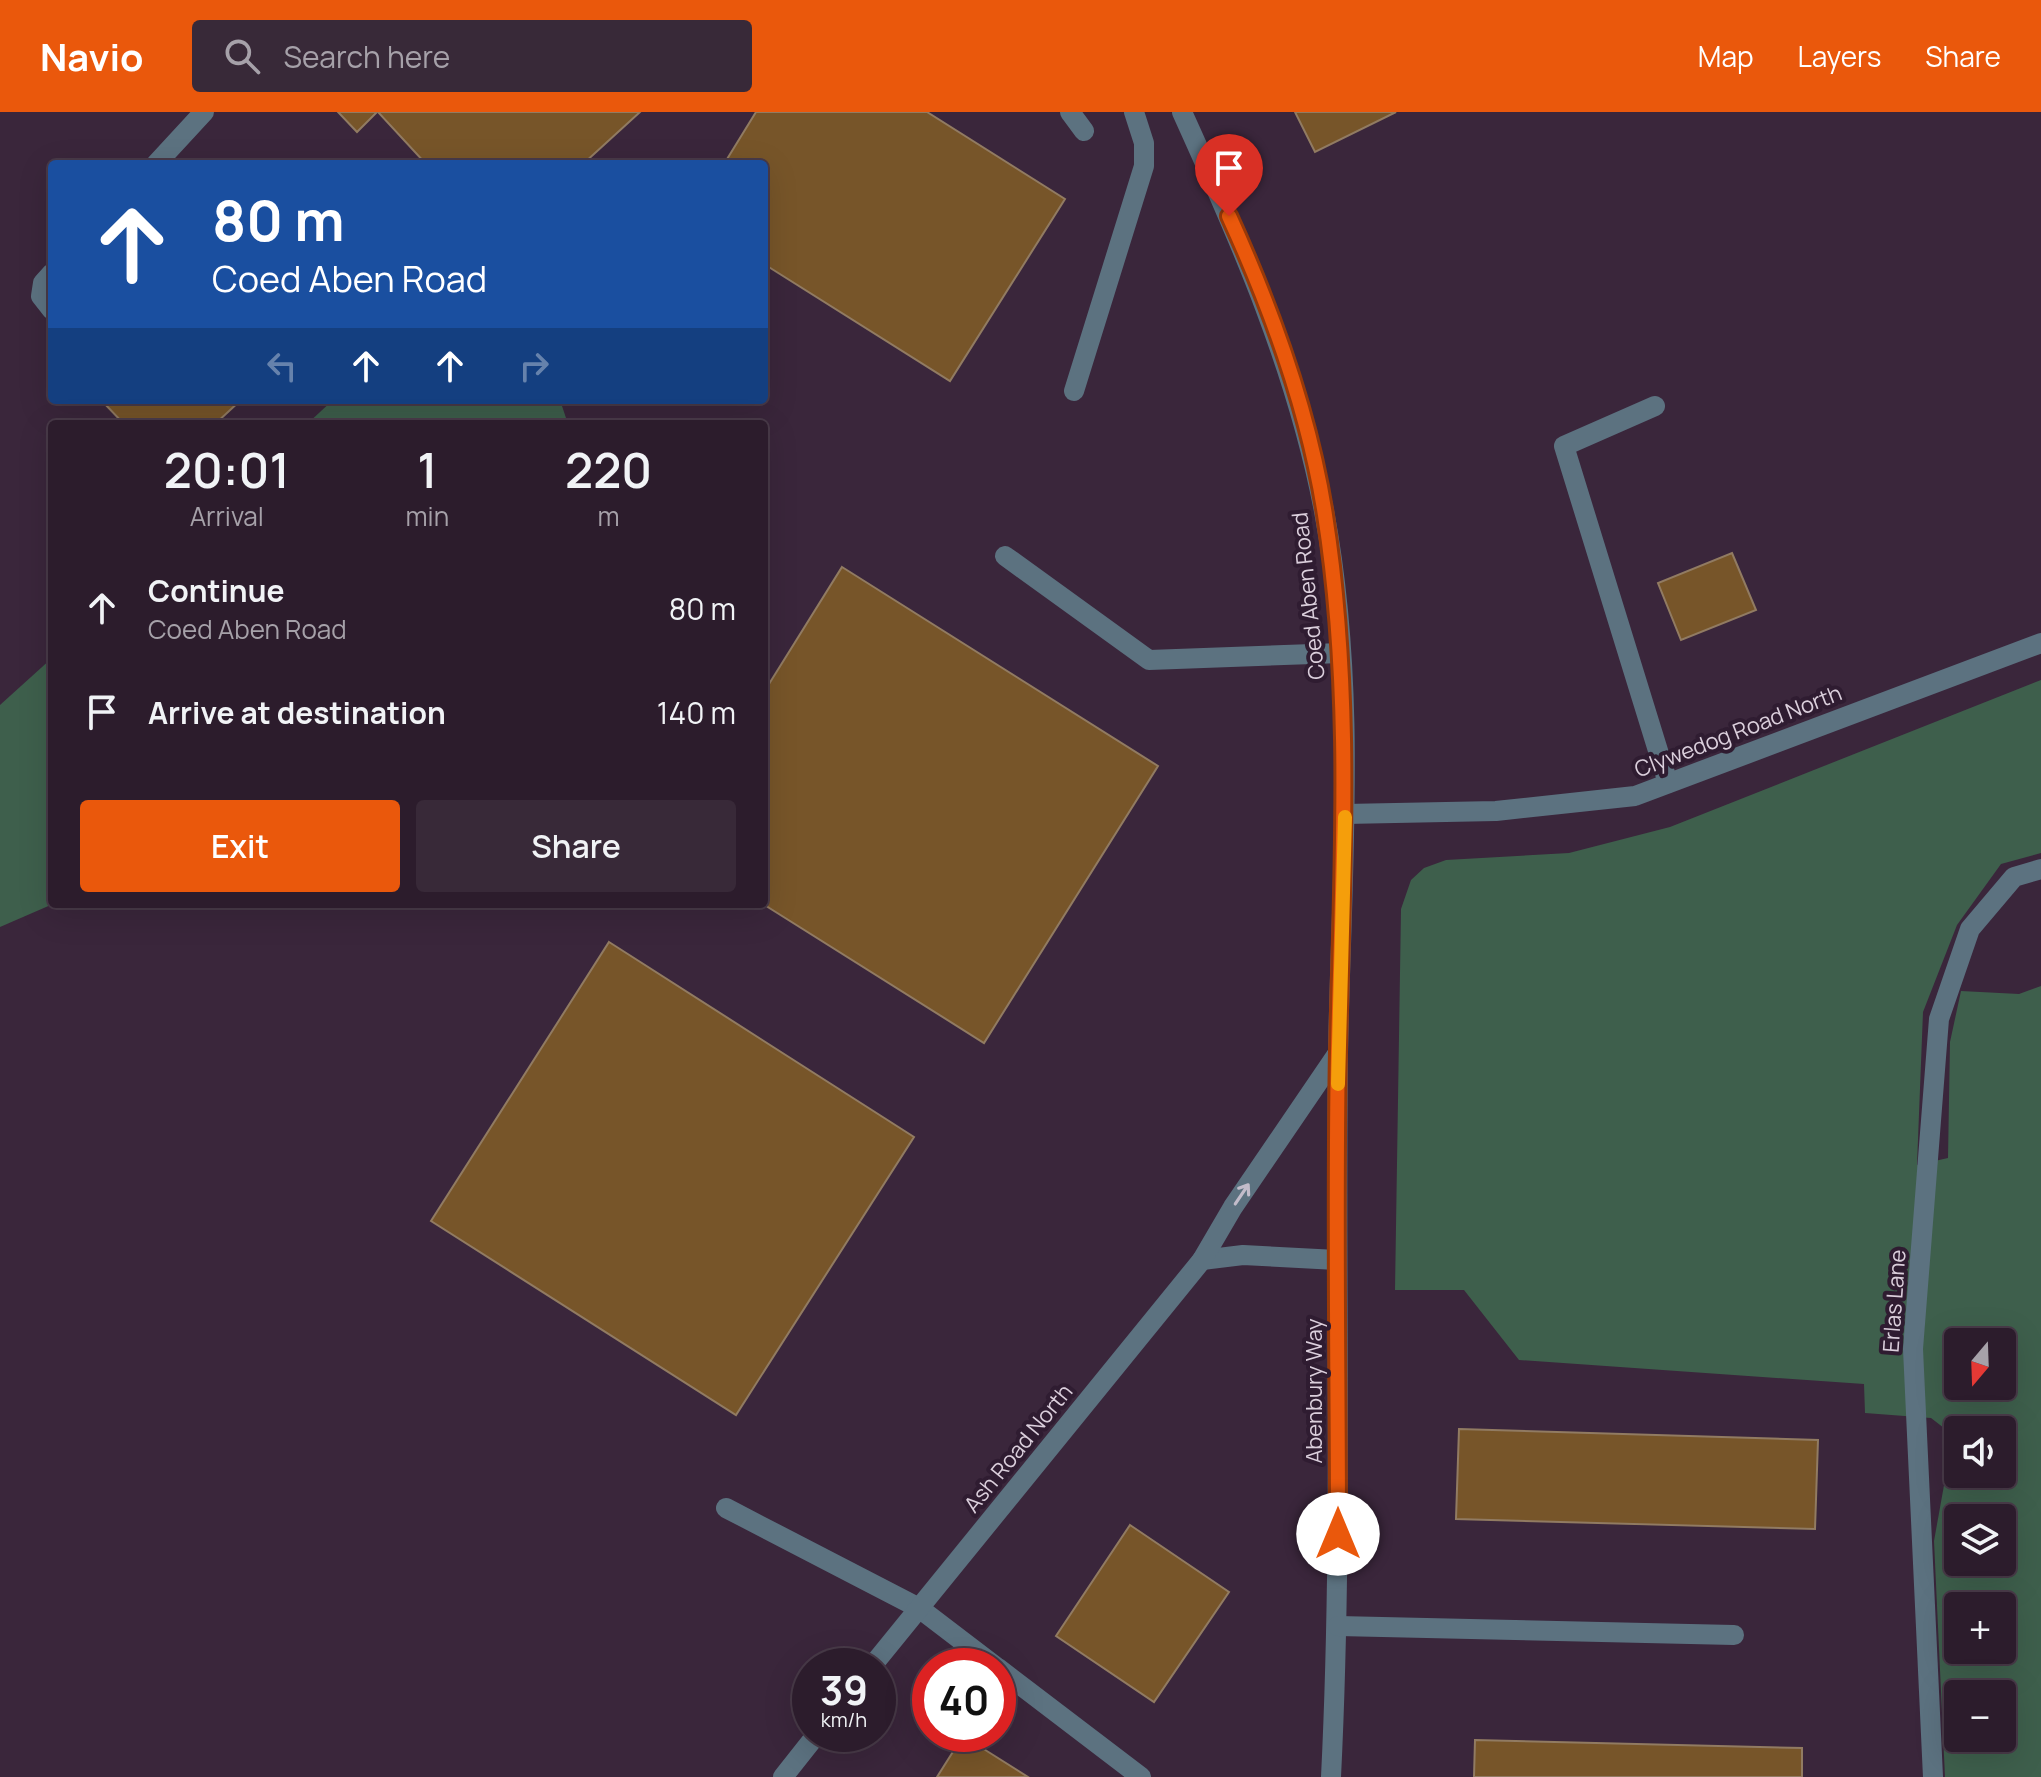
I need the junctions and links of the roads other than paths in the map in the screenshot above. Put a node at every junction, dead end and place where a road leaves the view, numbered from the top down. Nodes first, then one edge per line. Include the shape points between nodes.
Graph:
1 (204, 112) edge
2 (1070, 112) edge
3 (1134, 112) edge
4 (1182, 112) edge
5 (1084, 131) dead end
6 (160, 160) edge
7 (48, 277) edge
8 (48, 305) edge
9 (1074, 391) dead end
10 (1655, 406) dead end
11 (1005, 556) dead end
12 (2041, 643) edge
13 (1341, 653) junction
14 (1668, 783) junction
15 (1345, 814) junction
16 (2041, 869) edge
17 (1338, 1053) junction
18 (1202, 1260) junction
19 (1337, 1260) junction
20 (726, 1508) dead end
21 (919, 1608) junction
22 (1338, 1626) junction
23 (1734, 1635) dead end
24 (887, 1648) edge
25 (971, 1648) edge
26 (1016, 1682) edge
27 (803, 1752) edge
28 (783, 1777) edge
29 (1141, 1777) edge
30 (1331, 1777) edge
31 (1933, 1777) edge

1 - 6 street
2 - 5 street
3 - 9 street via 1144,143 1144,166
4 - 13 street, Coed Aben Road via 1252,268 1296,390 1325,513
7 - 8 street via 41,296
10 - 14 street via 1564,446
11 - 13 street via 1149,660
12 - 14 street, Clywedog Road North
13 - 15 street, Coed Aben Road
14 - 15 street, Clywedog Road North via 1635,796 1496,811
15 - 17 street, Coed Aben Road
16 - 31 street, Erlas Lane via 2014,877 1970,929 1939,1019 1913,1349
18 -> 17 street, Ash Road North
17 - 19 street, Abenbury Way
18 - 19 street via 1243,1255
18 - 21 street, Ash Road North
19 - 22 street, Abenbury Way
20 - 21 street
21 - 24 street, Ash Road North
21 - 25 street
22 - 23 street
22 - 30 street, Abenbury Way
26 - 29 street
27 - 28 street

